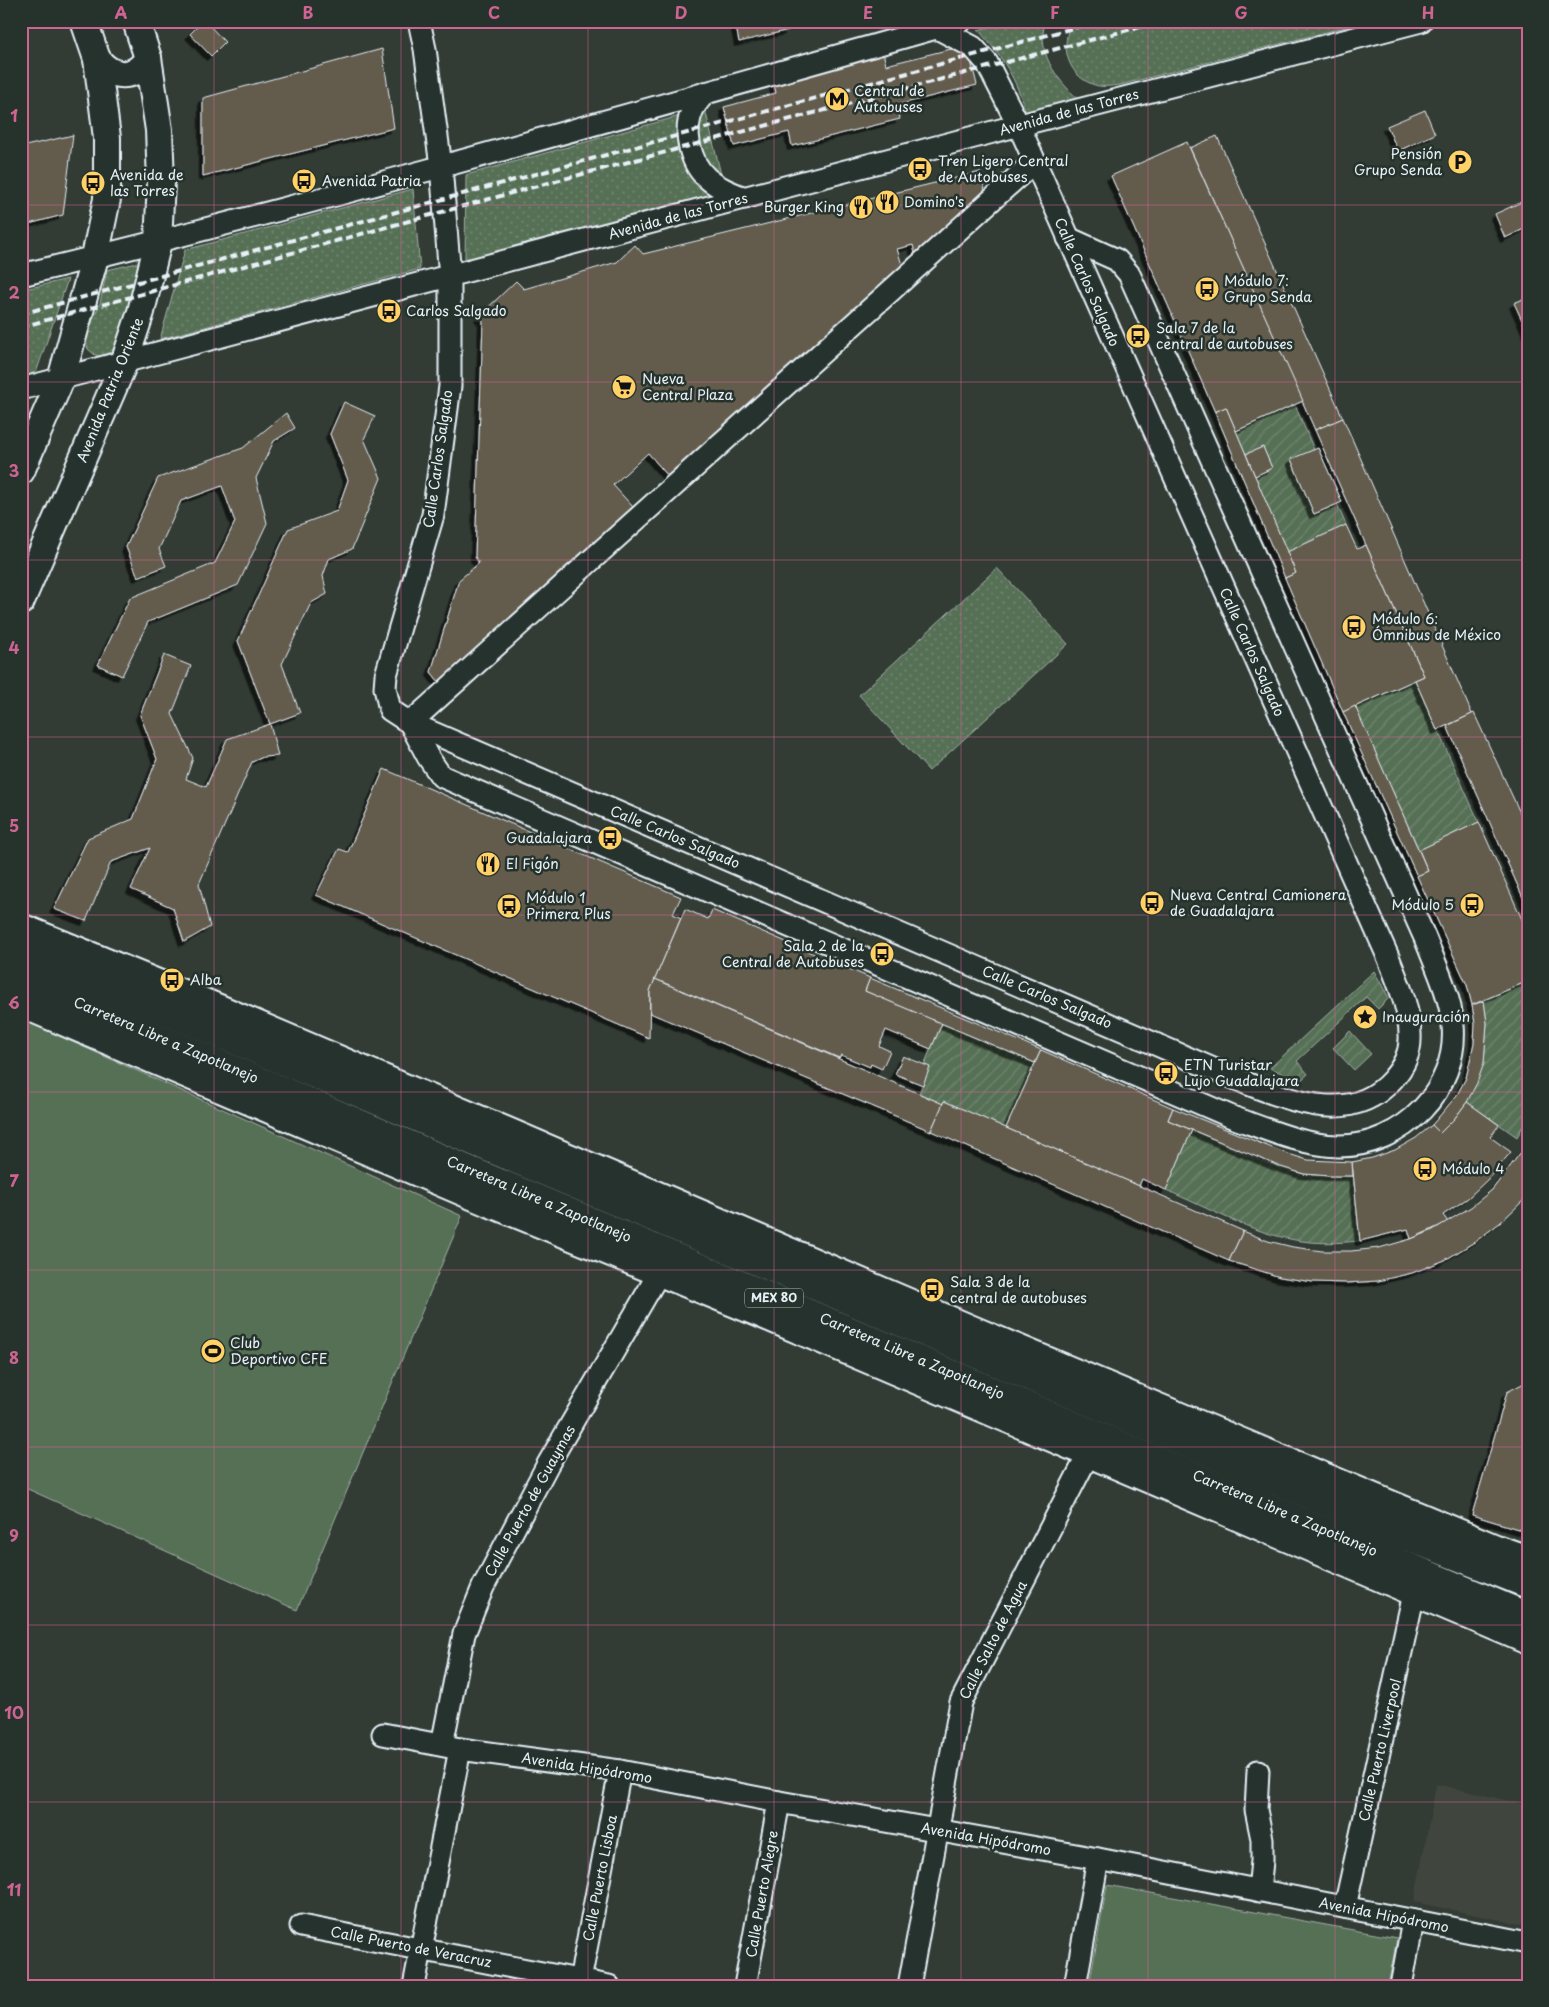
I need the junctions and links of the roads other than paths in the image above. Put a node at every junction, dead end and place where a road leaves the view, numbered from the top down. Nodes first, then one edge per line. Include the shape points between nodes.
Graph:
1 (84, 21) edge
2 (136, 21) edge
3 (419, 21) edge
4 (961, 21) edge
5 (1421, 21) edge
6 (937, 28) junction
7 (97, 58) junction
8 (148, 58) junction
9 (705, 93) junction
10 (1019, 126) junction
11 (1034, 162) junction
12 (441, 166) junction
13 (745, 198) junction
14 (1068, 238) junction
15 (158, 242) junction
16 (95, 257) junction
17 (21, 275) edge
18 (450, 277) junction
19 (124, 363) junction
20 (61, 379) junction
21 (21, 389) edge
22 (21, 471) edge
23 (21, 601) edge
24 (410, 722) junction
25 (21, 927) edge
26 (21, 951) edge
27 (21, 978) edge
28 (21, 1004) edge
29 (659, 1273) junction
30 (972, 1329) junction
31 (1202, 1451) junction
32 (1088, 1455) junction
33 (1528, 1559) edge
34 (1528, 1585) edge
35 (1414, 1593) junction
36 (1528, 1616) edge
37 (1528, 1641) edge
38 (383, 1734) dead end
39 (451, 1747) junction
40 (620, 1771) junction
41 (1258, 1771) dead end
42 (779, 1802) junction
43 (937, 1831) junction
44 (1098, 1859) junction
45 (1259, 1891) junction
46 (1345, 1907) junction
47 (1413, 1921) junction
48 (301, 1926) dead end
49 (1528, 1943) edge
50 (422, 1949) junction
51 (579, 1983) edge
52 (414, 1986) edge
53 (609, 1986) edge
54 (745, 1986) edge
55 (909, 1986) edge
56 (1075, 1986) edge
57 (1401, 1986) edge

1 - 7 main road
2 - 8 main road, Avenida Patria Oriente
3 - 12 street, Calle Carlos Salgado via 426,49
4 - 6 street
5 - 10 street, Avenida de las Torres
6 - 9 street
6 - 10 street, Calle Carlos Salgado via 973,47 987,62
7 - 8 main road via 108,71 124,75 138,70
7 - 16 main road via 107,138 107,199
8 - 15 main road, Avenida Patria Oriente via 159,130 162,182
9 - 12 street
9 - 13 street via 694,107 689,125 689,143 696,162 714,184
10 - 11 street, Calle Carlos Salgado
10 - 13 street, Avenida de las Torres
11 - 14 street, Calle Carlos Salgado
11 - 24 street
12 - 15 street
12 - 18 street, Calle Carlos Salgado
13 - 18 street, Avenida de las Torres
14 - 24 street, Calle Carlos Salgado via 1401,992 1409,1022 1408,1051 1398,1073 1383,1090 1358,1103 1331,1106 1306,1103 1256,1087
14 - 24 street via 1116,260 1129,274 1429,946 1451,1008 1453,1045 1443,1080 1434,1096 1408,1123 1376,1140 1339,1146 1302,1141 1232,1116 441,776
15 - 16 street
15 - 19 main road, Avenida Patria Oriente via 141,312
16 - 17 street
16 - 20 main road
18 - 19 street, Avenida de las Torres
18 - 24 street, Calle Carlos Salgado via 450,386 433,515 386,675 390,710
19 - 20 street, Avenida de las Torres
19 - 23 main road, Avenida Patria Oriente
20 - 21 street, Avenida de las Torres
20 - 22 main road
25 - 30 main road
26 - 31 main road, Carretera Libre a Zapotlanejo / MEX 80
27 - 36 main road, Carretera Libre a Zapotlanejo / MEX 80
28 - 29 main road, Carretera Libre a Zapotlanejo
29 - 32 main road, Carretera Libre a Zapotlanejo
29 - 39 street, Calle Puerto de Guaymas via 548,1464 483,1587 464,1634
30 - 31 main road
30 - 33 main road
31 - 34 main road, Carretera Libre a Zapotlanejo / MEX 80
32 - 35 main road, Carretera Libre a Zapotlanejo
32 - 43 street, Calle Salto de Agua via 960,1702
35 - 37 main road, Carretera Libre a Zapotlanejo
35 - 46 street, Calle Puerto Liverpool
38 - 39 street, Avenida Hipódromo
39 - 40 street, Avenida Hipódromo
39 - 50 street, Calle Puerto de Guaymas
40 - 42 street, Avenida Hipódromo
40 - 51 street, Calle Puerto Lisboa
41 - 45 street via 1256,1810 1262,1839
42 - 43 street, Avenida Hipódromo
42 - 54 street, Calle Puerto Alegre
43 - 44 street, Avenida Hipódromo
43 - 55 street, Calle Salto de Agua
44 - 45 street, Avenida Hipódromo
44 - 56 street
45 - 46 street, Avenida Hipódromo
46 - 47 street, Avenida Hipódromo
47 - 49 street, Avenida Hipódromo
47 - 57 street
48 - 50 street, Calle Puerto de Veracruz
50 - 51 street, Calle Puerto de Veracruz
50 - 52 street, Calle Puerto de Guaymas
51 - 53 street, Calle Puerto de Veracruz

